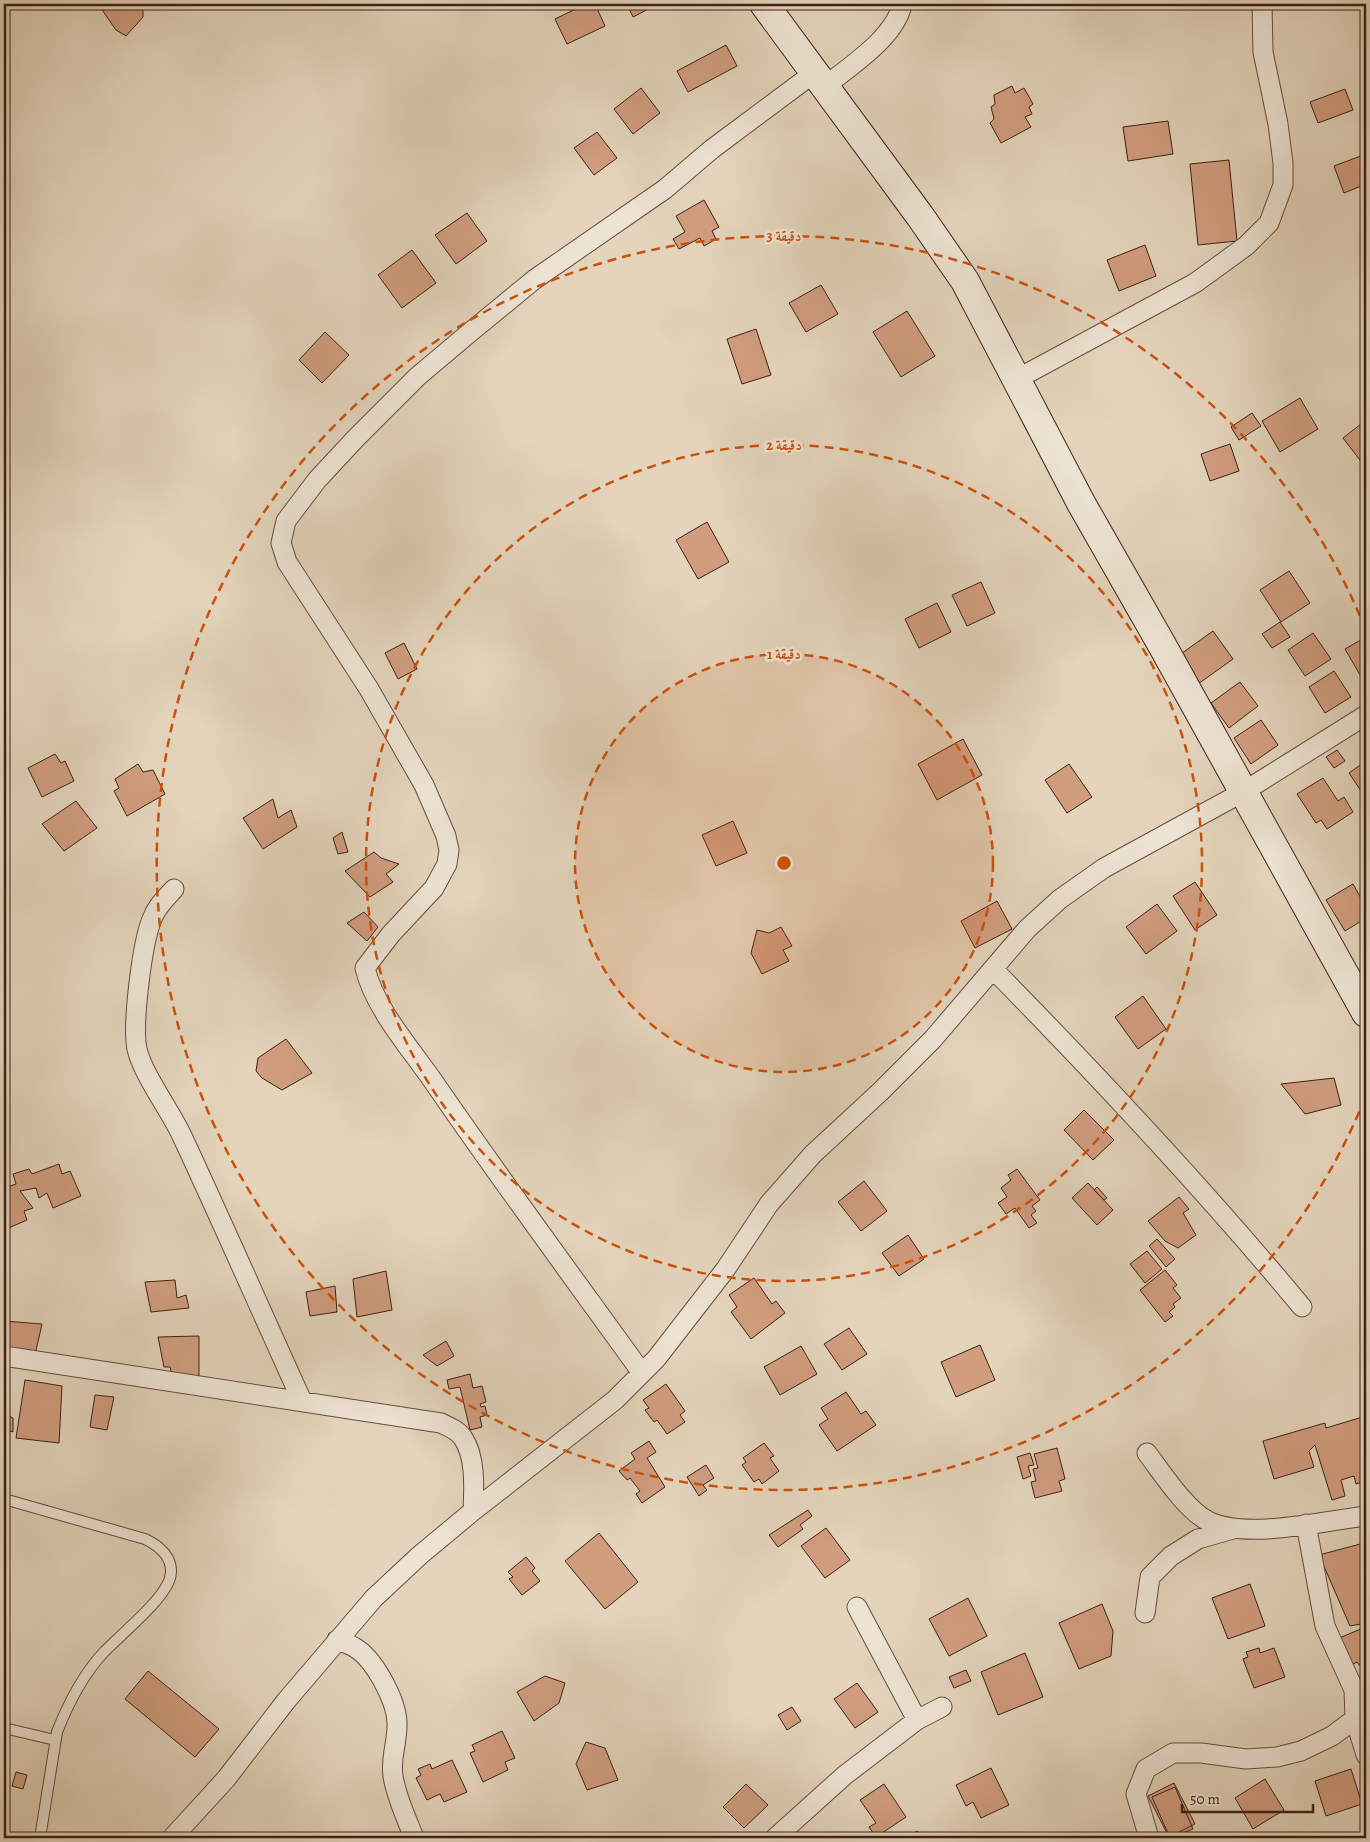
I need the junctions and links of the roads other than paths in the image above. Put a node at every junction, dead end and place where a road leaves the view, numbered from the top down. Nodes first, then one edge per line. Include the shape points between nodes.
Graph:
1 (764, 4) edge
2 (902, 4) edge
3 (1262, 4) edge
4 (819, 80) junction
5 (1016, 379) junction
6 (1366, 715) edge
7 (1243, 792) junction
8 (174, 889) dead end
9 (992, 969) junction
10 (1366, 1014) edge
11 (1302, 1307) dead end
12 (4, 1356) edge
13 (642, 1373) junction
14 (302, 1401) junction
15 (1147, 1453) dead end
16 (4, 1499) edge
17 (473, 1511) junction
18 (1366, 1516) edge
19 (1306, 1524) junction
20 (1233, 1529) junction
21 (857, 1607) dead end
22 (1146, 1613) dead end
23 (337, 1640) junction
24 (1360, 1687) edge
25 (942, 1707) dead end
26 (917, 1720) junction
27 (1355, 1720) junction
28 (4, 1728) edge
29 (56, 1740) junction
30 (1366, 1755) edge
31 (40, 1838) edge
32 (172, 1838) edge
33 (414, 1838) edge
34 (775, 1838) edge
35 (1149, 1838) edge

1 - 4 street
2 - 4 street via 884,36 860,59
3 - 5 street via 1263,52 1278,124 1284,185 1269,223 1246,246 1195,283
4 - 5 street via 965,281
4 - 13 street via 720,144 665,189 535,279 417,377 317,480 286,521 282,536 283,552 292,570 369,689 424,785 449,850 447,864 434,888 391,934 366,968 368,981 478,1147
5 - 7 street via 1081,503
6 - 7 street
7 - 9 street via 1104,868 1060,899 1027,929
7 - 10 street
8 - 14 street via 158,907 147,935 140,977 136,1047 141,1062 182,1135
9 - 11 street via 1083,1061 1228,1218
9 - 13 street via 933,1038 812,1154 768,1204 725,1270
12 - 14 street
13 - 17 street via 616,1400
14 - 17 street via 441,1423 456,1430 464,1438 469,1453
15 - 20 street via 1189,1505 1207,1521
16 - 29 lane via 145,1539 160,1547 169,1561 170,1578 151,1606 88,1672 63,1716
17 - 23 street via 374,1598
18 - 19 street
19 - 20 street
19 - 24 street via 1325,1626
20 - 22 street via 1198,1539 1171,1556 1150,1576
21 - 26 street
23 - 32 street via 226,1779
23 - 33 street via 356,1648 366,1658 381,1678 394,1705 397,1722 393,1777
24 - 27 street
25 - 26 street
26 - 34 street via 845,1775
27 - 30 street
27 - 35 street via 1309,1747 1277,1757 1246,1760 1173,1753 1146,1769 1136,1794
28 - 29 lane
29 - 31 lane

